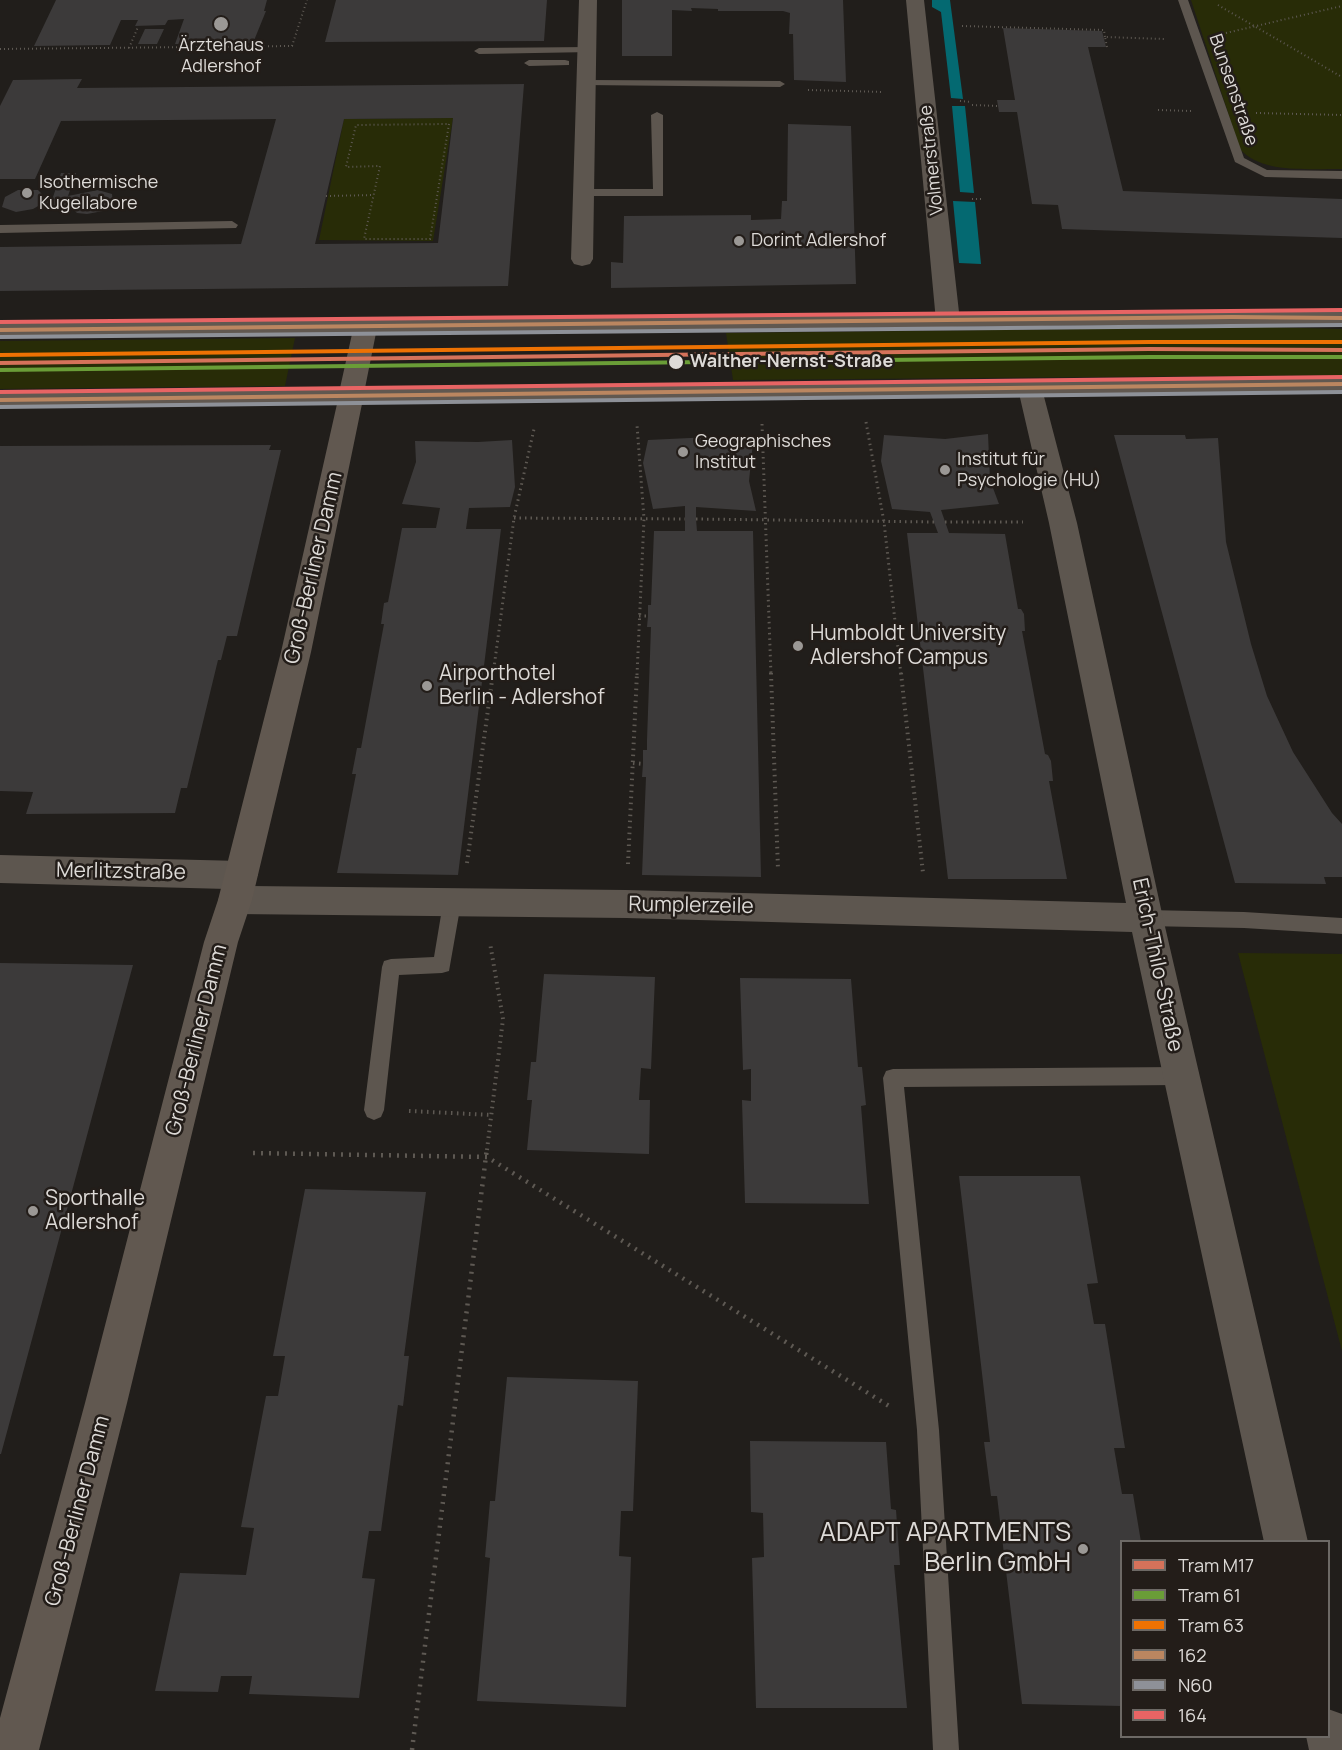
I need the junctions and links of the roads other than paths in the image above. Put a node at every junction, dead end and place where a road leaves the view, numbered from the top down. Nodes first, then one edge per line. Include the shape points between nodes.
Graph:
1 (588, 0) edge
2 (915, 0) edge
3 (1183, 0) edge
4 (479, 51) dead end
5 (529, 63) dead end
6 (588, 65) junction
7 (780, 84) road end
8 (657, 115) dead end
9 (1342, 175) edge
10 (583, 193) junction
11 (232, 225) dead end
12 (0, 229) edge
13 (582, 259) dead end
14 (1342, 318) edge
15 (948, 321) junction
16 (366, 326) junction
17 (0, 330) edge
18 (1342, 384) edge
19 (1030, 389) junction
20 (352, 396) junction
21 (0, 400) edge
22 (0, 869) edge
23 (238, 888) junction
24 (467, 903) junction
25 (1146, 918) junction
26 (1342, 926) edge
27 (1181, 1076) junction
28 (374, 1110) road end
29 (1286, 1540) edge
30 (15, 1750) edge
31 (946, 1750) edge

1 - 6 street
2 - 15 street, Volmerstraße
3 - 9 lane, Bunsenstraße via 1239,160 1265,173
4 - 6 lane
5 - 6 lane
6 - 7 lane
6 - 10 street
8 - 10 lane via 659,193
10 - 13 street
11 - 12 lane
14 - 15 main road
15 - 16 main road
16 - 17 main road
16 - 20 main road, Groß-Berliner Damm
18 - 19 main road
19 - 20 main road
19 - 25 street, Erich-Thilo-Straße via 1063,523
20 - 21 main road
20 - 23 main road, Groß-Berliner Damm via 296,652
22 - 23 street, Merlitzstraße
23 - 24 street, Rumplerzeile
23 - 30 main road, Groß-Berliner Damm
24 - 25 street, Rumplerzeile
24 - 28 lane via 442,965 392,967
25 - 26 lane
25 - 27 street, Erich-Thilo-Straße
27 - 29 street, Erich-Thilo-Straße
27 - 31 lane via 893,1078 928,1430

